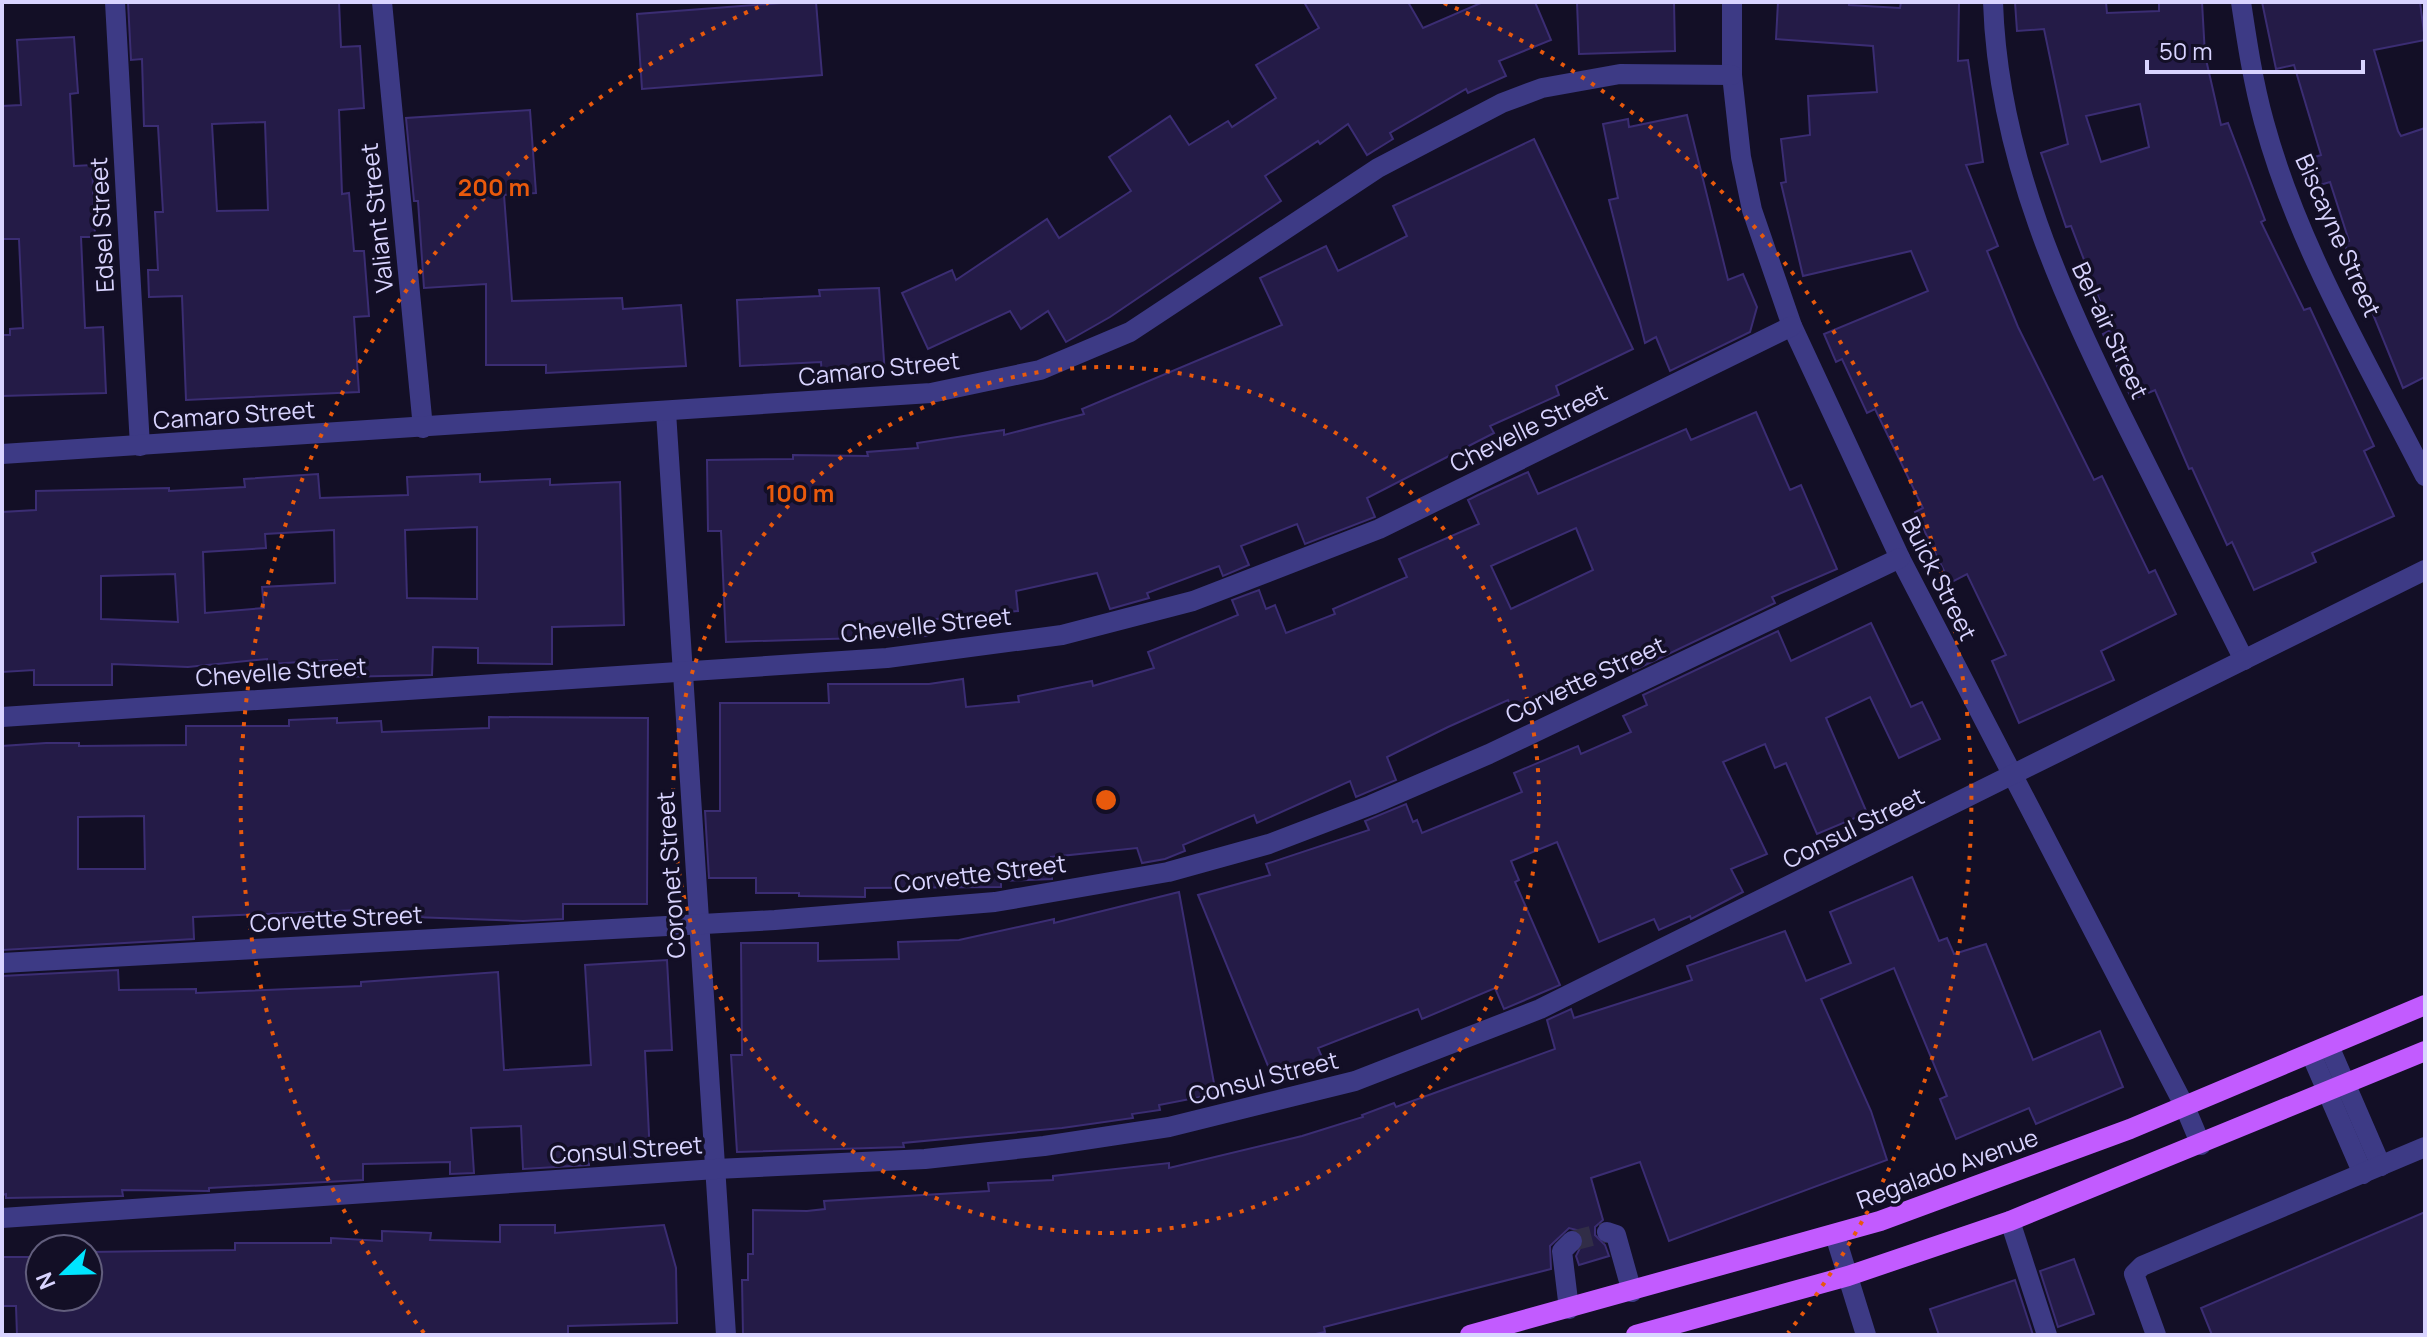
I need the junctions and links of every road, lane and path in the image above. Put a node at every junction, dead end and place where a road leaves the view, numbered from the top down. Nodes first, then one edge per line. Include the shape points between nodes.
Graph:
1 (115, 2) edge
2 (382, 2) edge
3 (1732, 2) edge
4 (1993, 2) edge
5 (2241, 2) edge
6 (1732, 75) junction
7 (1792, 326) junction
8 (666, 412) junction
9 (423, 428) junction
10 (140, 446) junction
11 (2, 454) edge
12 (2425, 476) edge
13 (1900, 558) junction
14 (2425, 570) edge
15 (2244, 660) junction
16 (683, 669) junction
17 (2, 717) edge
18 (2011, 776) junction
19 (700, 924) junction
20 (2, 963) edge
21 (2425, 1005) edge
22 (2320, 1050) junction
23 (2425, 1051) edge
24 (2337, 1089) junction
25 (2185, 1107) junction
26 (2201, 1145) junction
27 (2425, 1147) edge
28 (716, 1169) junction
29 (2372, 1170) junction
30 (2, 1218) edge
31 (2010, 1221) junction
32 (1607, 1232) dead end
33 (1835, 1235) junction
34 (1572, 1241) dead end
35 (1848, 1276) junction
36 (1632, 1292) junction
37 (1569, 1309) junction
38 (1680, 1329) edge
39 (726, 1335) edge
40 (1470, 1335) edge
41 (1636, 1335) edge
42 (1866, 1335) edge
43 (2047, 1335) edge
44 (2156, 1335) edge

1 - 10 street, Edsel Street
2 - 9 street, Valiant Street
3 - 6 street, Buick Street
4 - 15 street, Bel-air Street via 2008,121 2044,249
5 - 12 street, Biscayne Street via 2264,123 2287,189 2314,256
6 - 7 street, Buick Street via 1752,210
6 - 8 street, Camaro Street via 1620,74 1542,88 1502,103 1378,168 1130,332 1040,370 931,393
7 - 13 street, Buick Street
7 - 16 street, Chevelle Street via 1379,529 1193,601 1062,635 887,658
8 - 9 street, Camaro Street
8 - 16 street, Coronet Street
9 - 10 street, Camaro Street
10 - 11 street, Camaro Street
13 - 18 street, Buick Street
13 - 19 street, Corvette Street via 1489,754 1269,844 1168,872 995,902
14 - 15 street, Consul Street
15 - 18 street, Consul Street
16 - 17 street, Chevelle Street
16 - 19 street, Coronet Street
18 - 25 street, Buick Street
18 - 28 street, Consul Street via 1551,1004 1355,1081 1182,1124 1044,1146 925,1159
19 - 20 street, Corvette Street
19 - 28 street, Coronet Street
21 - 22 main road, Regalado Avenue
22 - 24 street
22 - 25 main road, Regalado Avenue
23 - 24 main road
24 - 26 main road
24 - 29 street
25 - 26 street, Buick Street
25 - 33 main road, Regalado Avenue
26 - 31 main road
27 - 29 street
28 - 30 street, Consul Street
28 - 39 street, Coronet Street
29 - 44 street via 2142,1266 2134,1274 2135,1286
31 - 35 main road
31 - 43 street
32 - 36 street via 1616,1235
33 - 35 street
33 - 36 main road, Regalado Avenue
34 - 37 street via 1562,1251
35 - 38 main road
35 - 42 street
36 - 37 main road, Regalado Avenue
37 - 40 main road, Regalado Avenue
38 - 41 main road

